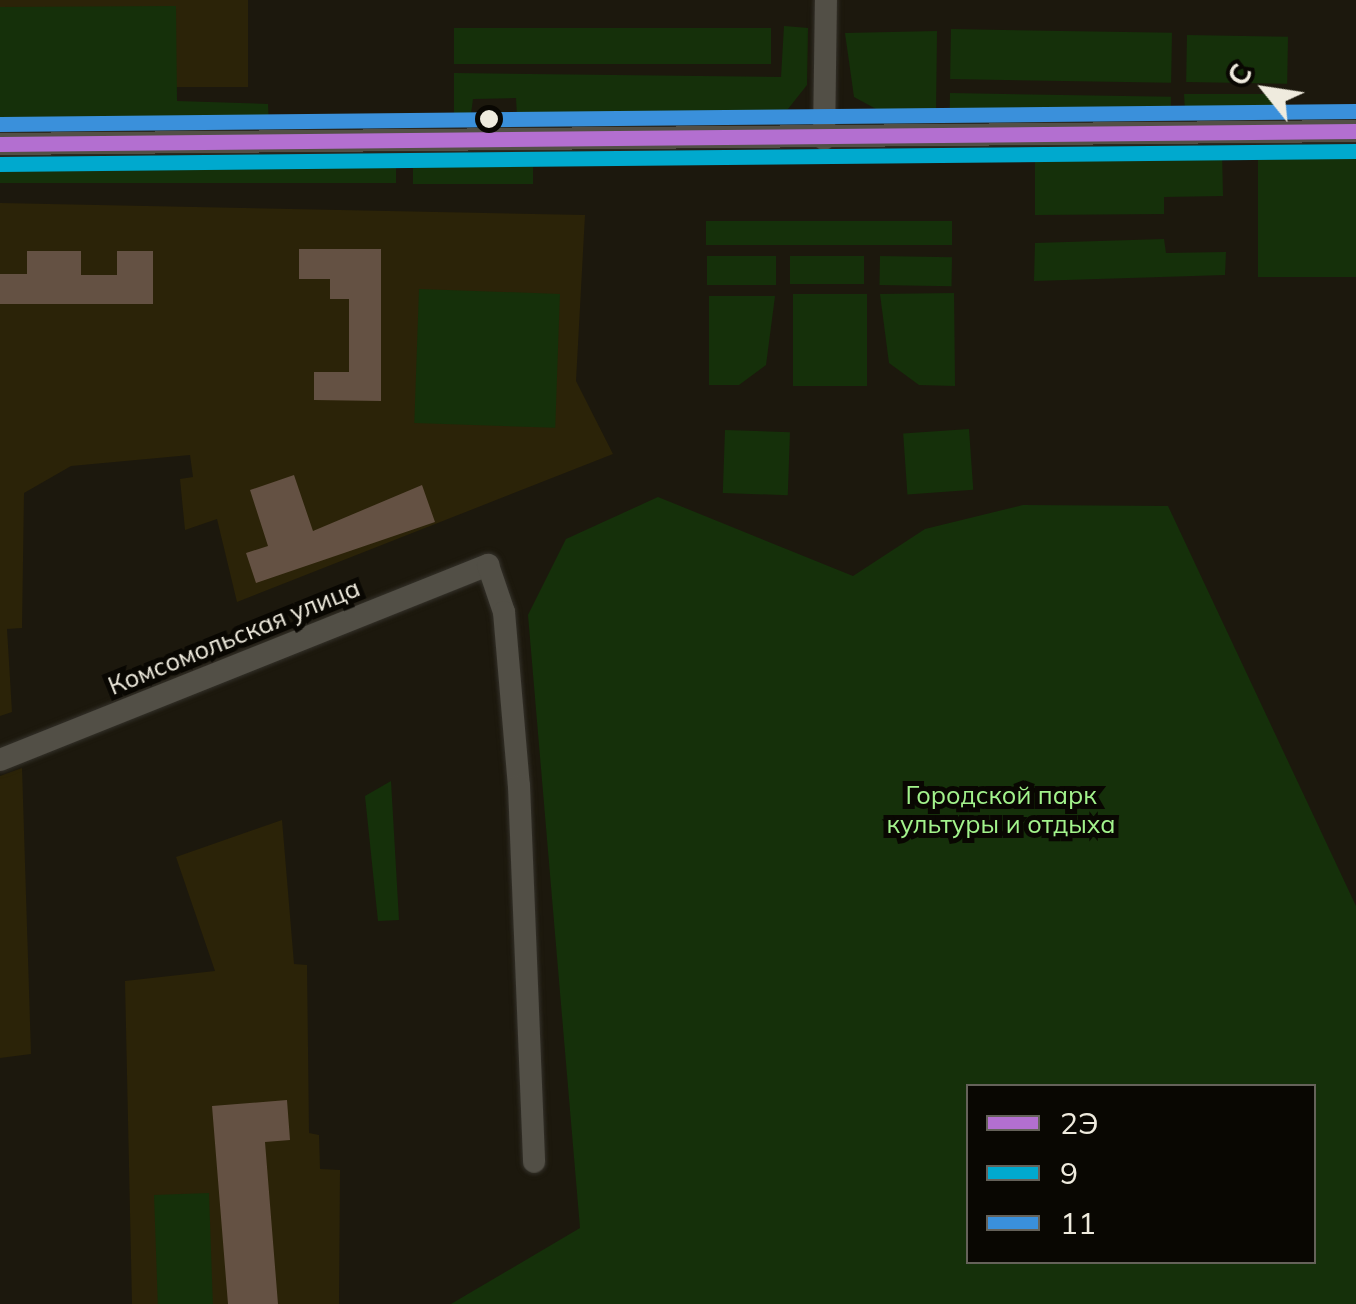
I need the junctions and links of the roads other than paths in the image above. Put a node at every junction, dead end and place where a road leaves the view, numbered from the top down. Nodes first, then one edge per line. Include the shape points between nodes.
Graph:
1 (826, 0) edge
2 (1356, 131) edge
3 (824, 139) junction
4 (0, 144) edge
5 (0, 760) edge
6 (534, 1162) dead end

1 - 3 street
2 - 3 street
3 - 4 street
5 - 6 street, Комсомольская улица via 488,565 504,612 519,786

